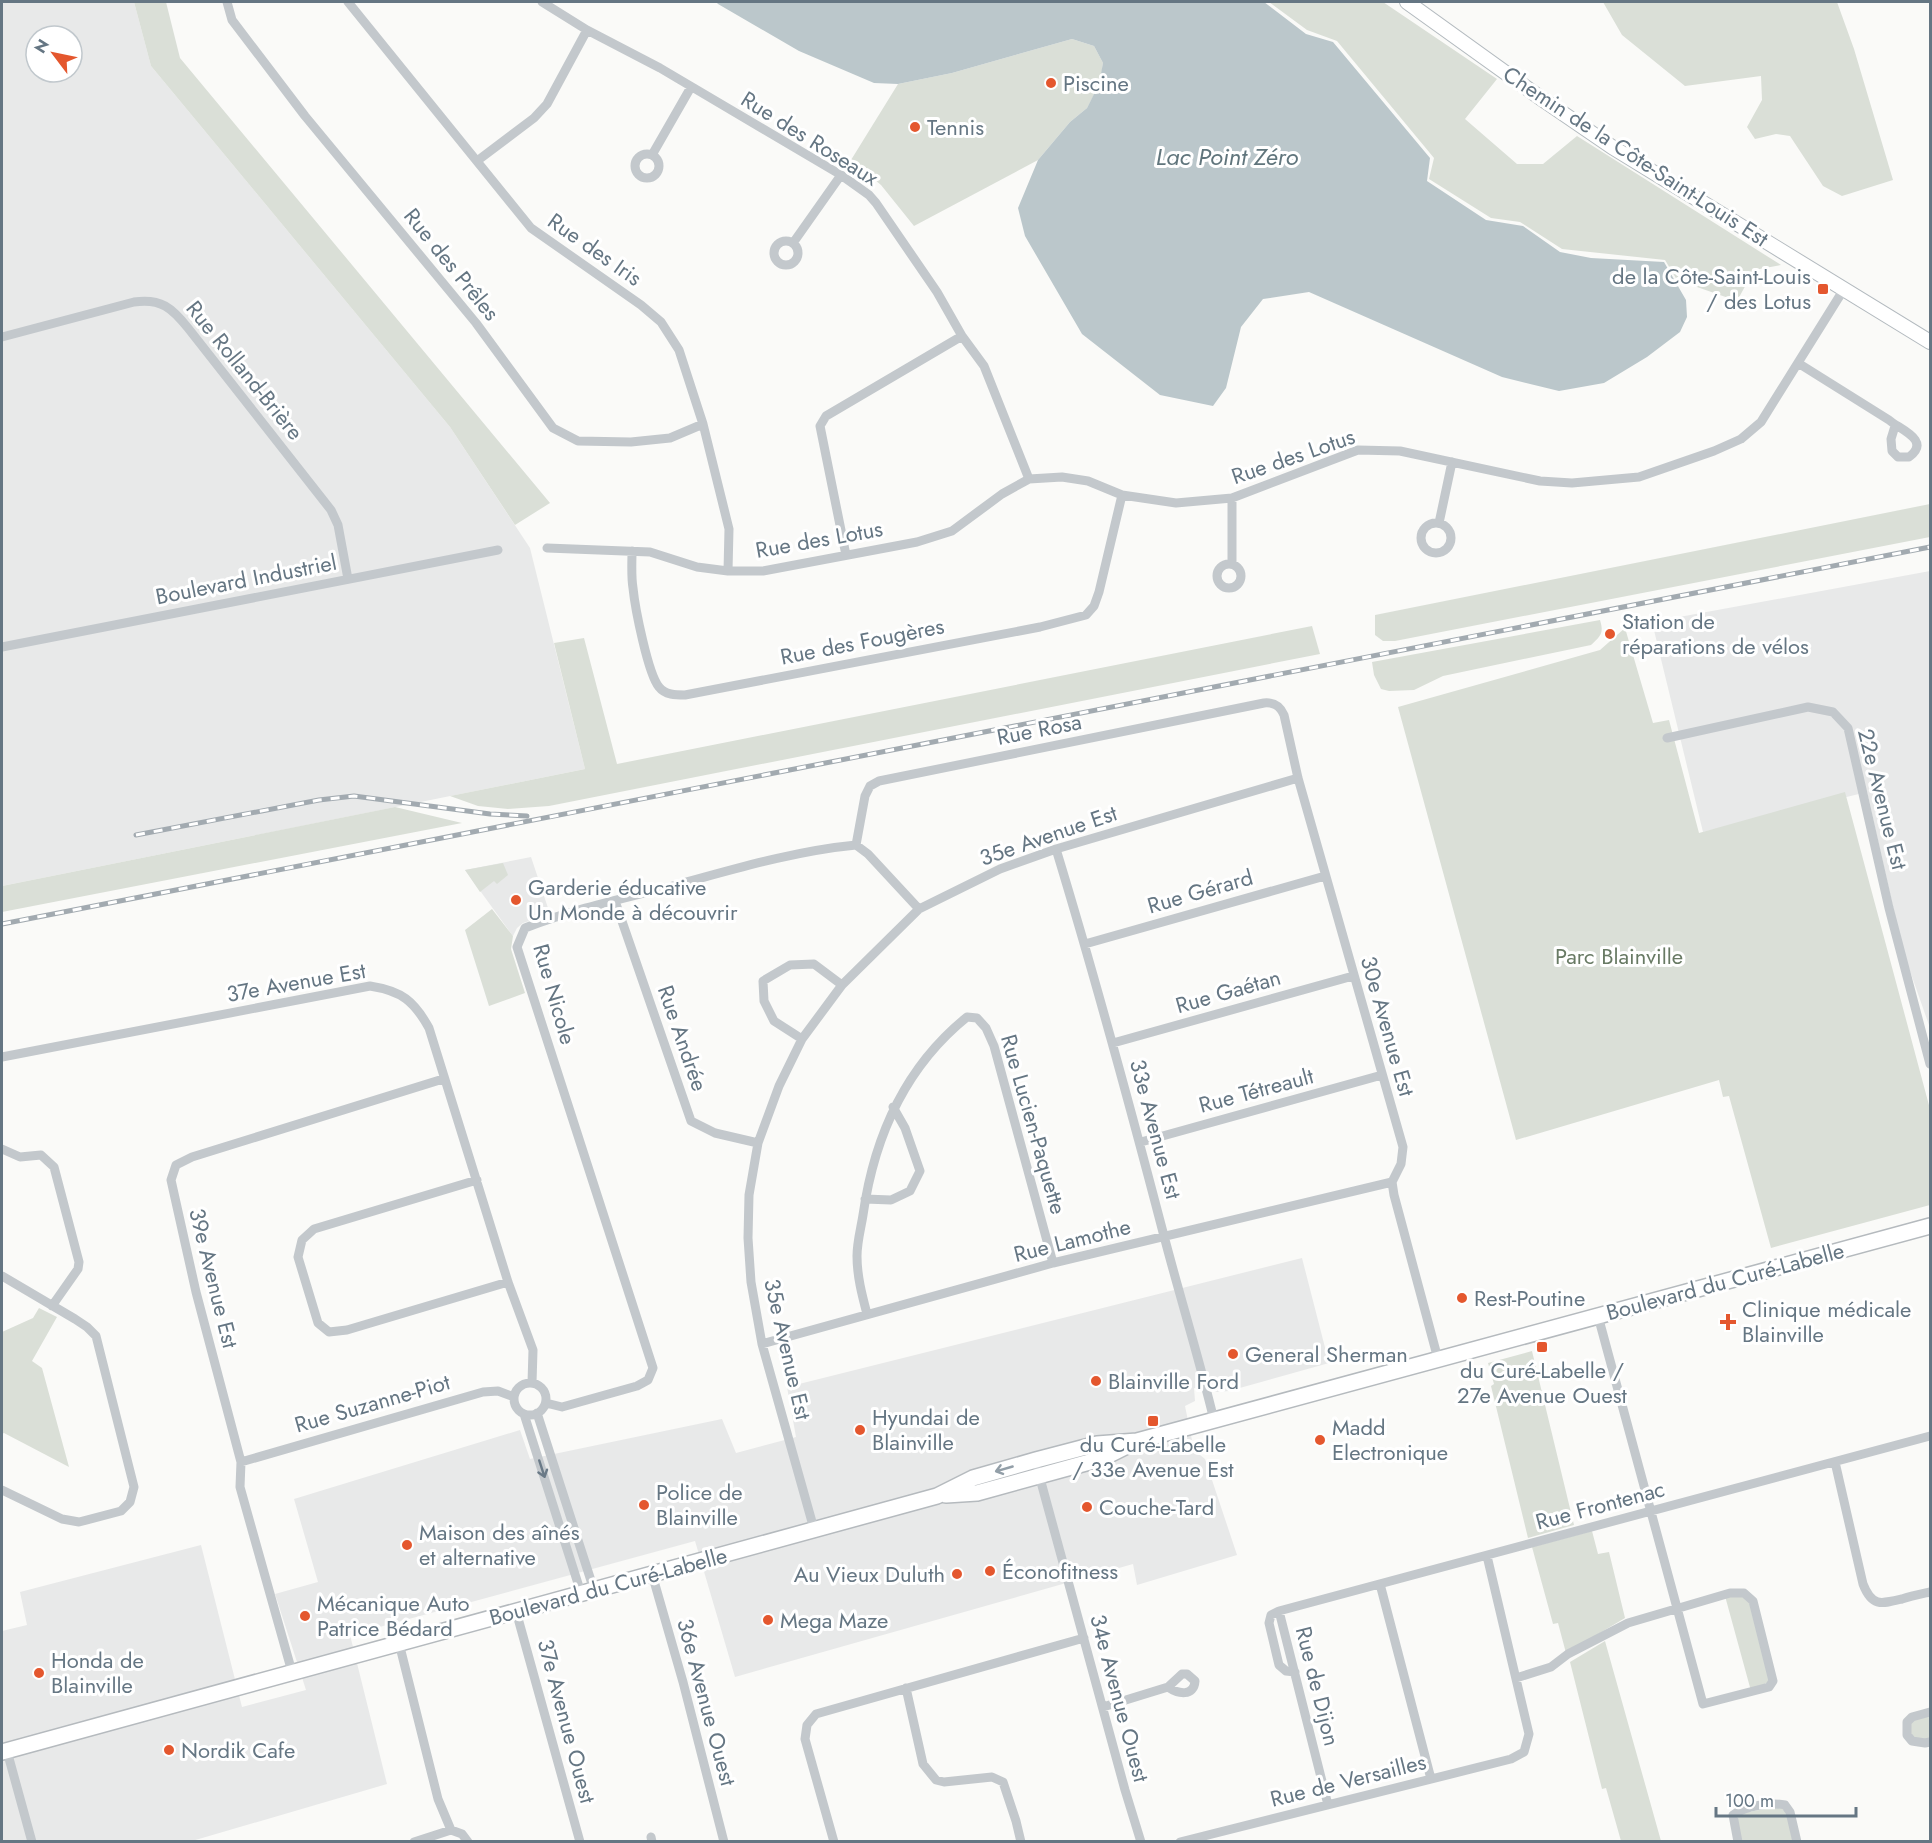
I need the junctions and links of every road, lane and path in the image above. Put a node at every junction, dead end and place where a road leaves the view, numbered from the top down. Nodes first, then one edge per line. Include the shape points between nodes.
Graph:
1 (227, 2) edge
2 (348, 2) edge
3 (542, 2) edge
4 (1407, 2) edge
5 (587, 30) junction
6 (691, 87) junction
7 (652, 155) dead end
8 (477, 161) junction
9 (842, 175) junction
10 (793, 243) dead end
11 (1844, 289) junction
12 (962, 336) junction
13 (2, 337) edge
14 (1930, 342) edge
15 (1798, 363) junction
16 (703, 424) junction
17 (1895, 426) dead end
18 (1452, 462) junction
19 (1029, 479) junction
20 (1122, 495) junction
21 (1232, 498) junction
22 (1439, 523) dead end
23 (547, 548) dead end
24 (498, 550) dead end
25 (632, 551) junction
26 (846, 555) junction
27 (1232, 564) dead end
28 (728, 571) junction
29 (348, 579) junction
30 (2, 647) edge
31 (1276, 705) joint
32 (1667, 738) dead end
33 (1298, 778) junction
34 (856, 845) junction
35 (1056, 849) junction
36 (1325, 876) junction
37 (615, 901) junction
38 (919, 909) junction
39 (1085, 944) junction
40 (1353, 976) junction
41 (842, 985) junction
42 (802, 1039) junction
43 (1113, 1043) junction
44 (2, 1057) edge
45 (1930, 1064) edge
46 (1382, 1075) junction
47 (444, 1079) junction
48 (893, 1107) junction
49 (1141, 1142) junction
50 (758, 1143) junction
51 (2, 1149) edge
52 (477, 1180) junction
53 (1392, 1182) junction
54 (865, 1199) junction
55 (1930, 1226) edge
56 (1164, 1237) junction
57 (1053, 1263) junction
58 (2, 1276) edge
59 (508, 1282) junction
60 (52, 1306) junction
61 (867, 1314) junction
62 (1598, 1316) junction
63 (762, 1344) junction
64 (1438, 1359) junction
65 (532, 1383) junction
66 (514, 1397) junction
67 (546, 1403) junction
68 (537, 1413) junction
69 (524, 1414) junction
70 (1214, 1420) junction
71 (1930, 1436) edge
72 (1137, 1441) junction
73 (1036, 1460) junction
74 (241, 1462) junction
75 (1835, 1462) junction
76 (1039, 1476) junction
77 (561, 1485) junction
78 (549, 1489) junction
79 (2, 1490) edge
80 (937, 1496) junction
81 (1652, 1511) junction
82 (814, 1529) junction
83 (1486, 1556) junction
84 (652, 1574) junction
85 (1380, 1584) junction
86 (587, 1592) junction
87 (1930, 1592) edge
88 (1677, 1608) junction
89 (516, 1611) junction
90 (1280, 1611) joint
91 (1084, 1638) junction
92 (399, 1643) junction
93 (292, 1672) junction
94 (1516, 1678) junction
95 (1168, 1687) dead end
96 (906, 1688) junction
97 (1103, 1707) junction
98 (1930, 1712) edge
99 (1930, 1742) edge
100 (4, 1751) edge
101 (1431, 1779) junction
102 (1328, 1805) junction
103 (452, 1830) junction
104 (1795, 1841) edge
105 (32, 1842) edge
106 (414, 1842) edge
107 (468, 1842) edge
108 (580, 1842) edge
109 (724, 1842) edge
110 (834, 1842) edge
111 (1021, 1842) edge
112 (1141, 1842) edge
113 (1180, 1842) edge
114 (1738, 1842) edge

1 - 16 street, Rue des Prêles via 238,29 476,323 553,428 579,441 631,442 670,438
2 - 8 street, Rue des Iris
3 - 5 street, Rue des Roseaux
4 - 11 street, Chemin de la Côte-Saint-Louis Est via 1612,147
5 - 6 street, Rue des Roseaux
5 - 8 street via 547,104
6 - 7 street
6 - 9 street, Rue des Roseaux
8 - 16 street, Rue des Iris via 531,228 661,322 680,350
9 - 10 street
9 - 12 street, Rue des Roseaux via 876,203
11 - 14 street, Chemin de la Côte-Saint-Louis Est
11 - 15 street, Rue des Lotus
12 - 19 street, Rue des Roseaux via 984,366
12 - 26 street via 826,416 820,426
13 - 29 street, Rue Rolland-Brière via 134,302 167,306 331,510 338,525
15 - 17 street
15 - 18 street, Rue des Lotus via 1761,422 1741,439 1639,477 1572,483 1540,481
16 - 28 street, Rue des Iris via 729,529
18 - 21 street, Rue des Lotus via 1400,451 1358,450
18 - 22 street
19 - 20 street, Rue des Lotus via 1062,477 1088,481
19 - 26 street, Rue des Lotus via 952,531
20 - 21 street, Rue des Lotus via 1176,502
20 - 25 street, Rue des Fougères via 1099,592 1086,615 685,695 660,690 654,679 633,588
21 - 27 street
23 - 25 street, Rue des Lotus
24 - 29 street, Boulevard Industriel
25 - 28 street, Rue des Lotus
26 - 28 street, Rue des Lotus via 763,572
29 - 30 street, Boulevard Industriel
31 - 33 street, 30e Avenue Est via 1284,715
31 - 34 street, Rue Rosa via 1264,703 879,781 870,786 865,796
32 - 45 street, 22e Avenue Est via 1808,707 1833,712 1848,728 1888,908
33 - 35 street, 35e Avenue Est
33 - 36 street, 30e Avenue Est
34 - 37 street, Rue Nicole via 772,859
34 - 38 street
35 - 38 street, 35e Avenue Est via 1000,869
35 - 39 street, 33e Avenue Est
36 - 39 street, Rue Gérard
36 - 40 street, 30e Avenue Est
37 - 50 street, Rue Andrée via 691,1121 715,1133
37 - 67 street, Rue Nicole via 525,928 517,947 653,1368 648,1380 637,1386 562,1407
38 - 41 street, 35e Avenue Est
39 - 43 street, 33e Avenue Est
40 - 43 street, Rue Gaétan
40 - 46 street, 30e Avenue Est
41 - 42 street, 35e Avenue Est
41 - 42 street via 814,964 790,965 763,981 764,1001 774,1021
42 - 50 street, 35e Avenue Est
43 - 49 street, 33e Avenue Est
44 - 47 street, 37e Avenue Est via 370,986 390,990 417,1007 429,1028
46 - 49 street, Rue Tétreault
46 - 53 street, 30e Avenue Est via 1403,1148 1401,1164
47 - 52 street, 37e Avenue Est
47 - 74 street, 39e Avenue Est via 176,1165 171,1180
48 - 54 street, Rue Lucien-Paquette via 874,1158
48 - 54 street via 920,1171 910,1191 891,1200
48 - 57 street, Rue Lucien-Paquette via 918,1067 950,1032 967,1017 977,1018 994,1046
49 - 56 street, 33e Avenue Est
50 - 63 street, 35e Avenue Est via 749,1195 748,1238
51 - 60 street via 20,1157 41,1155 54,1167 79,1262
52 - 59 street, 37e Avenue Est
52 - 59 street via 308,1234 302,1240 298,1257 318,1323 329,1332 347,1330
53 - 56 street, Rue Lamothe
53 - 64 street
54 - 61 street, Rue Lucien-Paquette via 857,1254
55 - 62 main road, Boulevard du Curé-Labelle
56 - 57 street, Rue Lamothe
56 - 70 street, 33e Avenue Est
57 - 61 street, Rue Lamothe
58 - 60 street
59 - 65 street, 37e Avenue Est via 532,1350
60 - 79 street via 96,1336 135,1487 130,1502 121,1511 79,1522 62,1519
61 - 63 street, Rue Lamothe
62 - 64 main road, Boulevard du Curé-Labelle
62 - 81 street
63 - 82 street, 35e Avenue Est
64 - 70 main road, Boulevard du Curé-Labelle
65 - 66 street via 520,1386
65 - 67 street via 543,1389
66 - 69 street via 518,1410
66 - 74 street, Rue Suzanne-Piot via 498,1391 483,1392
67 - 68 street
68 - 69 street
68 - 77 street
69 -> 78 street
70 - 72 main road, Boulevard du Curé-Labelle
71 - 75 street, Rue Frontenac
72 - 73 main road, Boulevard du Curé-Labelle via 1097,1444
72 - 76 main road, Boulevard du Curé-Labelle via 1101,1459
73 - 76 street, 34e Avenue Ouest
73 -> 80 main road, Boulevard du Curé-Labelle via 973,1478
74 - 93 street, 39e Avenue Est via 240,1487
75 - 81 street, Rue Frontenac
75 - 87 street via 1867,1595 1883,1604
76 - 80 main road, Boulevard du Curé-Labelle via 977,1493
76 - 91 street, 34e Avenue Ouest
77 - 78 street
77 - 86 street
78 - 86 street
80 - 82 main road, Boulevard du Curé-Labelle
81 - 83 street, Rue Frontenac
81 - 88 street
82 - 84 main road, Boulevard du Curé-Labelle
83 - 85 street, Rue Frontenac
83 - 94 street
84 - 86 main road, Boulevard du Curé-Labelle
84 - 109 street, 36e Avenue Ouest
85 - 90 street, Rue Frontenac
85 - 101 street
86 - 89 main road, Boulevard du Curé-Labelle
88 - 88 street via 1703,1704 1769,1688 1773,1681 1753,1601 1744,1593 1730,1593
88 - 94 street via 1628,1623 1551,1667
89 - 92 main road, Boulevard du Curé-Labelle
89 - 108 street, 37e Avenue Ouest
90 - 102 street, Rue de Dijon
91 - 96 street
91 - 97 street, 34e Avenue Ouest
92 - 93 main road, Boulevard du Curé-Labelle
92 - 103 street via 438,1799
93 - 100 main road, Boulevard du Curé-Labelle
94 - 101 street, Rue de Versailles via 1529,1734 1524,1752 1511,1759
95 - 97 street
96 - 110 street via 816,1714 807,1725 805,1739
96 - 111 street via 923,1764 936,1780 944,1782 992,1777 1003,1782
97 - 112 street, 34e Avenue Ouest
98 - 99 street via 1912,1717 1907,1735 1912,1741
100 - 105 street
101 - 102 street, Rue de Versailles
102 - 113 street, Rue de Versailles
103 - 106 street
103 - 107 street
104 - 114 street via 1790,1812 1777,1803 1733,1815

